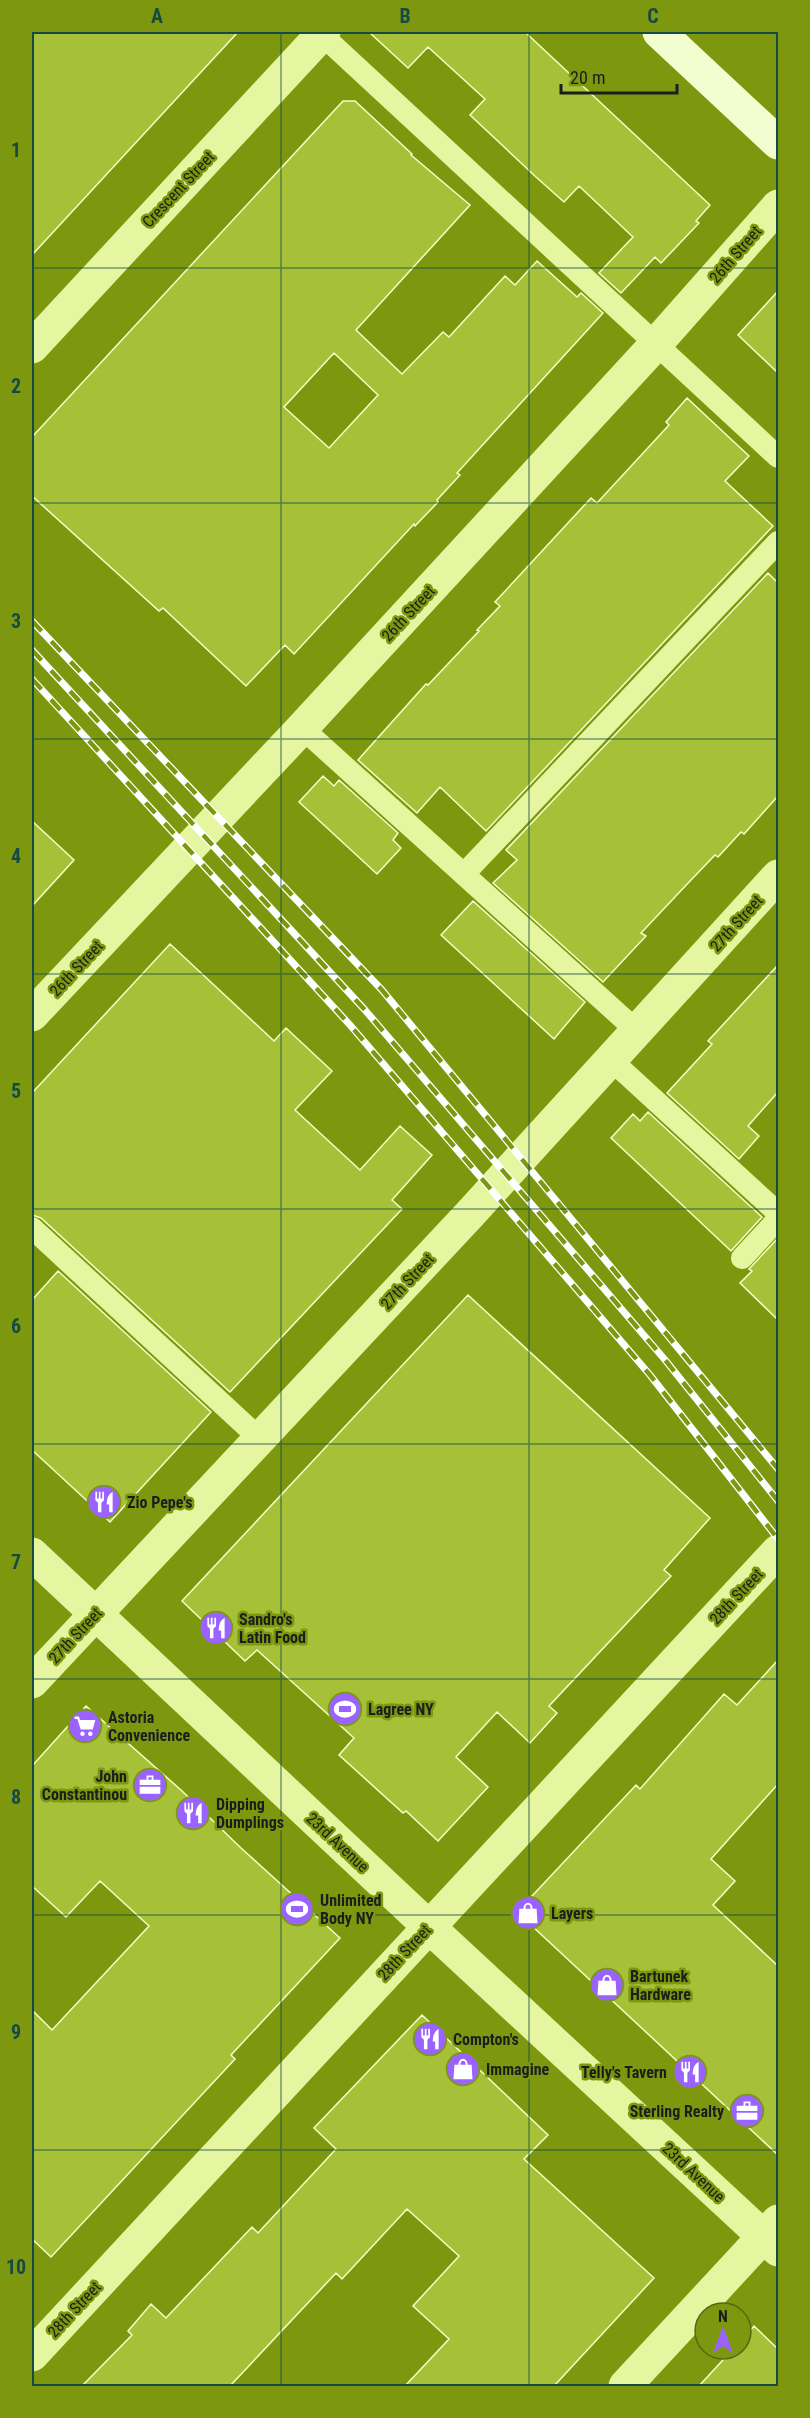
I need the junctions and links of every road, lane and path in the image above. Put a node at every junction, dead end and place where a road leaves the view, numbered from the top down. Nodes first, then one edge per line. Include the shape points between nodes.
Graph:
1 (659, 32) edge
2 (323, 33) edge
3 (778, 143) edge
4 (778, 206) edge
5 (656, 344) junction
6 (32, 347) edge
7 (778, 457) edge
8 (778, 542) edge
9 (302, 728) junction
10 (464, 874) junction
11 (778, 876) edge
12 (32, 1015) edge
13 (636, 1031) junction
14 (610, 1059) junction
15 (778, 1213) edge
16 (778, 1218) edge
17 (32, 1228) edge
18 (742, 1258) dead end
19 (259, 1438) junction
20 (778, 1551) edge
21 (32, 1554) edge
22 (95, 1613) junction
23 (32, 1682) edge
24 (428, 1926) junction
25 (774, 2236) edge
26 (32, 2355) edge
27 (625, 2386) edge

1 - 3 street
2 - 5 lane
2 - 6 street, Crescent Street
4 - 5 street, 26th Street
5 - 7 lane
5 - 9 street, 26th Street
8 - 10 lane
9 - 10 lane
9 - 12 street, 26th Street
10 - 13 lane
11 - 13 street, 27th Street
13 - 14 street, 27th Street
14 - 15 lane
14 - 19 street, 27th Street via 471,1214
16 - 18 lane
17 - 19 lane
19 - 22 street, 27th Street
20 - 24 street, 28th Street
21 - 22 street, 23rd Avenue
22 - 23 street, 27th Street
22 - 24 street, 23rd Avenue
24 - 25 street, 23rd Avenue
24 - 26 street, 28th Street
25 - 27 street

